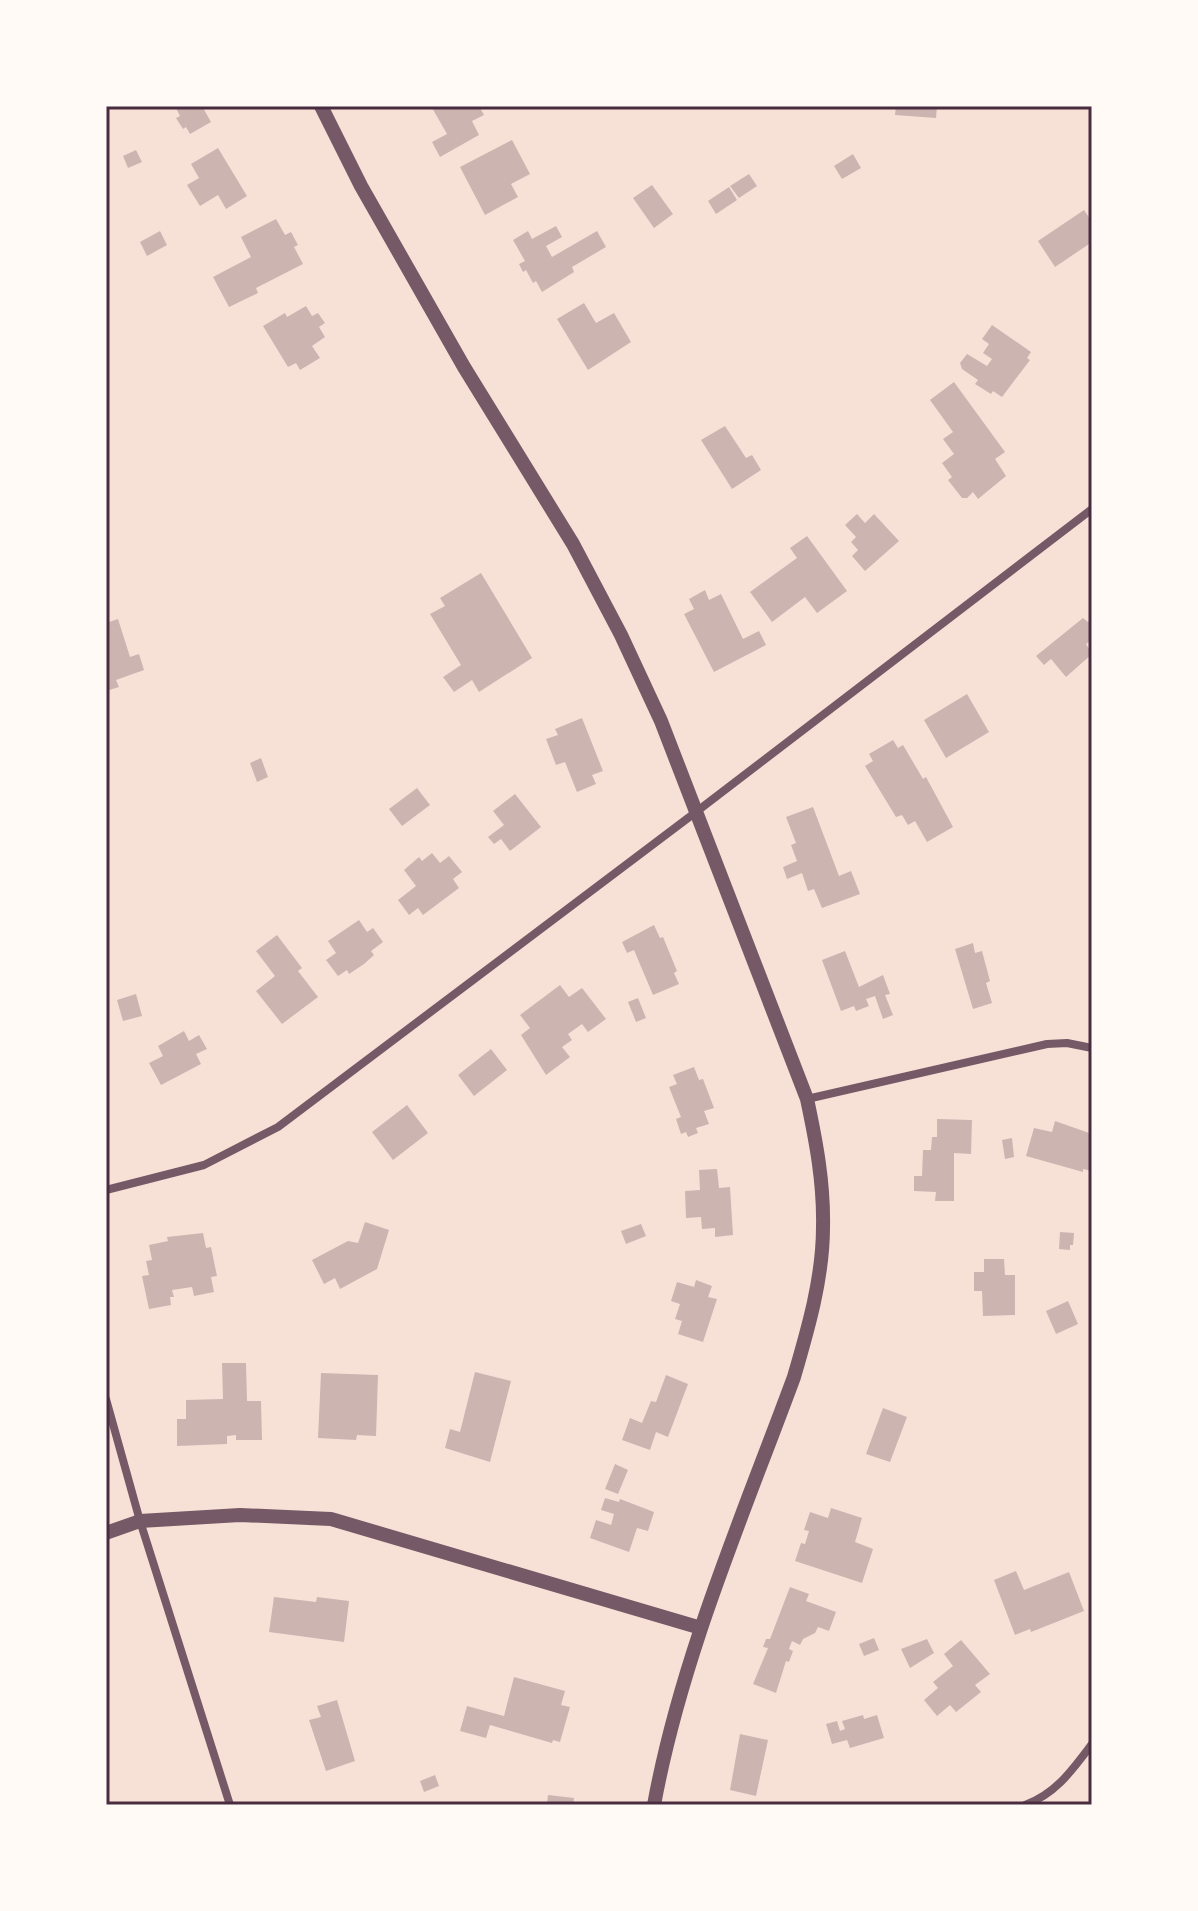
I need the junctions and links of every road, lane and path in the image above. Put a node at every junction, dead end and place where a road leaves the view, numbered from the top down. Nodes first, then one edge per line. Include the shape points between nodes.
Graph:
1 (321, 106) edge
2 (1092, 509) edge
3 (696, 812) junction
4 (1092, 1048) edge
5 (807, 1099) junction
6 (106, 1190) edge
7 (106, 1399) edge
8 (140, 1521) junction
9 (106, 1533) edge
10 (701, 1628) junction
11 (1092, 1744) edge
12 (230, 1805) edge
13 (654, 1805) edge
14 (1025, 1805) edge

1 - 3 street via 464,367 573,544 661,721
2 - 3 street
3 - 5 street
3 - 6 street via 278,1127 204,1165
4 - 5 street via 1047,1044
5 - 10 street via 822,1192 814,1300 794,1377
7 - 8 street
8 - 9 street
8 - 10 street via 240,1515 331,1519
8 - 12 street
10 - 13 street
11 - 14 street via 1054,1789

